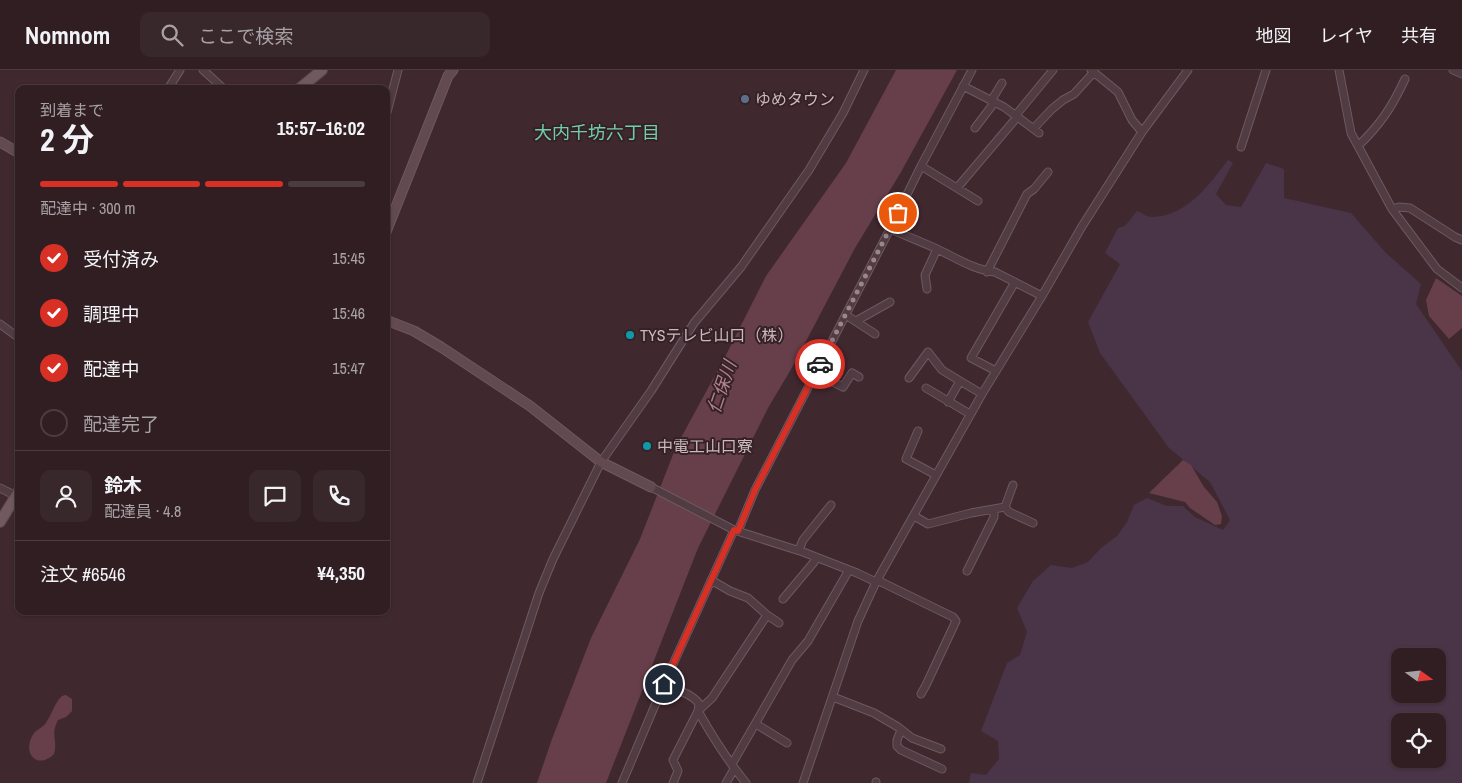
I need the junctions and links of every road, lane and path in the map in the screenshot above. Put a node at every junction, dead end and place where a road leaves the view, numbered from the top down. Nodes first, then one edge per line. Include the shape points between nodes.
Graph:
1 (180, 70) edge
2 (203, 70) edge
3 (322, 70) edge
4 (398, 70) edge
5 (453, 70) edge
6 (864, 70) edge
7 (972, 70) edge
8 (1053, 70) edge
9 (1188, 70) edge
10 (1266, 70) edge
11 (1339, 70) edge
12 (1453, 70) edge
13 (1093, 71) edge
14 (1462, 74) edge
15 (1405, 80) dead end
16 (1002, 83) dead end
17 (171, 85) edge
18 (220, 85) edge
19 (304, 85) edge
20 (963, 86) junction
21 (390, 101) edge
22 (993, 102) junction
23 (1017, 116) junction
24 (975, 128) dead end
25 (1142, 132) junction
26 (0, 142) edge
27 (1358, 146) junction
28 (1242, 147) dead end
29 (15, 151) edge
30 (921, 166) junction
31 (1048, 172) dead end
32 (957, 188) junction
33 (978, 201) dead end
34 (1392, 209) junction
35 (390, 222) edge
36 (890, 229) junction
37 (1462, 240) edge
38 (937, 249) junction
39 (987, 272) junction
40 (1015, 282) junction
41 (1462, 288) edge
42 (927, 289) dead end
43 (1042, 296) junction
44 (890, 302) dead end
45 (846, 315) junction
46 (856, 321) junction
47 (390, 322) edge
48 (0, 324) edge
49 (875, 334) dead end
50 (15, 335) edge
51 (996, 371) junction
52 (815, 373) junction
53 (859, 377) dead end
54 (909, 378) dead end
55 (960, 381) junction
56 (926, 388) dead end
57 (982, 394) junction
58 (948, 402) junction
59 (970, 414) junction
60 (918, 431) dead end
61 (600, 462) junction
62 (936, 475) junction
63 (1013, 485) dead end
64 (651, 487) joint
65 (0, 488) edge
66 (15, 493) edge
67 (15, 497) edge
68 (830, 505) dead end
69 (1005, 508) junction
70 (994, 509) junction
71 (914, 516) junction
72 (0, 522) edge
73 (1033, 523) dead end
74 (734, 530) junction
75 (799, 550) junction
76 (816, 557) junction
77 (849, 570) junction
78 (966, 571) dead end
79 (711, 580) junction
80 (876, 581) junction
81 (783, 598) dead end
82 (767, 615) junction
83 (779, 623) dead end
84 (664, 684) junction
85 (921, 694) dead end
86 (834, 697) junction
87 (698, 711) junction
88 (756, 724) junction
89 (901, 730) junction
90 (787, 743) dead end
91 (940, 749) dead end
92 (733, 766) junction
93 (942, 769) dead end
94 (477, 783) edge
95 (622, 783) edge
96 (674, 783) edge
97 (726, 783) edge
98 (746, 783) edge
99 (803, 783) edge

1 - 17 street
2 - 18 street
3 - 19 main road
4 - 21 street
5 - 35 street
6 - 61 street via 809,170 741,267 694,323 642,405
7 - 20 street
8 - 23 street
9 - 25 street
10 - 28 street
11 - 27 street via 1351,133
12 - 14 street
13 - 23 street via 1036,130
13 - 25 street via 1118,92
15 - 27 street via 1394,104
16 - 22 street
20 - 22 street
20 - 30 street
22 - 23 street
22 - 24 street
23 - 32 street
25 - 43 street
26 - 29 street
27 - 34 street
30 - 32 street
30 - 36 street
31 - 39 street via 1027,194
32 - 33 street
34 - 37 street via 1410,208
34 - 41 street via 1437,269
36 - 38 street
36 - 45 street
38 - 39 street
38 - 42 street via 925,275
39 - 40 street via 995,272
40 - 43 street
40 - 51 street via 971,358
43 - 51 street
44 - 46 street
45 - 46 street
45 - 52 street
46 - 49 street
47 - 61 street via 414,331 530,406
48 - 50 street
51 - 57 street
52 - 53 street via 843,387 852,373
52 - 74 street
54 - 55 street via 928,352 942,370
55 - 57 street
55 - 58 street
56 - 58 street
57 - 59 street
58 - 59 street
59 - 62 street
60 - 62 street via 906,459
61 - 64 street
61 - 94 street via 539,593
62 - 71 street
63 - 69 street
64 - 74 street
65 - 66 street
67 - 72 main road
68 - 75 street
69 - 70 street
69 - 73 street
70 - 71 street via 928,524
70 - 78 street via 994,517
71 - 80 street
74 - 75 street
74 - 79 street
75 - 76 street
76 - 77 street
76 - 81 street
77 - 80 street
77 - 88 street
79 - 82 street via 748,598
79 - 84 street
80 - 85 street via 956,621
80 - 86 street via 858,621
82 - 83 street
82 - 87 street via 712,698
84 - 87 street via 696,698
84 - 95 street
86 - 89 street via 874,713
86 - 99 street
87 - 92 street
87 - 96 street via 673,760 678,771
88 - 90 street
88 - 92 street
89 - 91 street
89 - 93 street via 896,746
92 - 97 street
92 - 98 street

